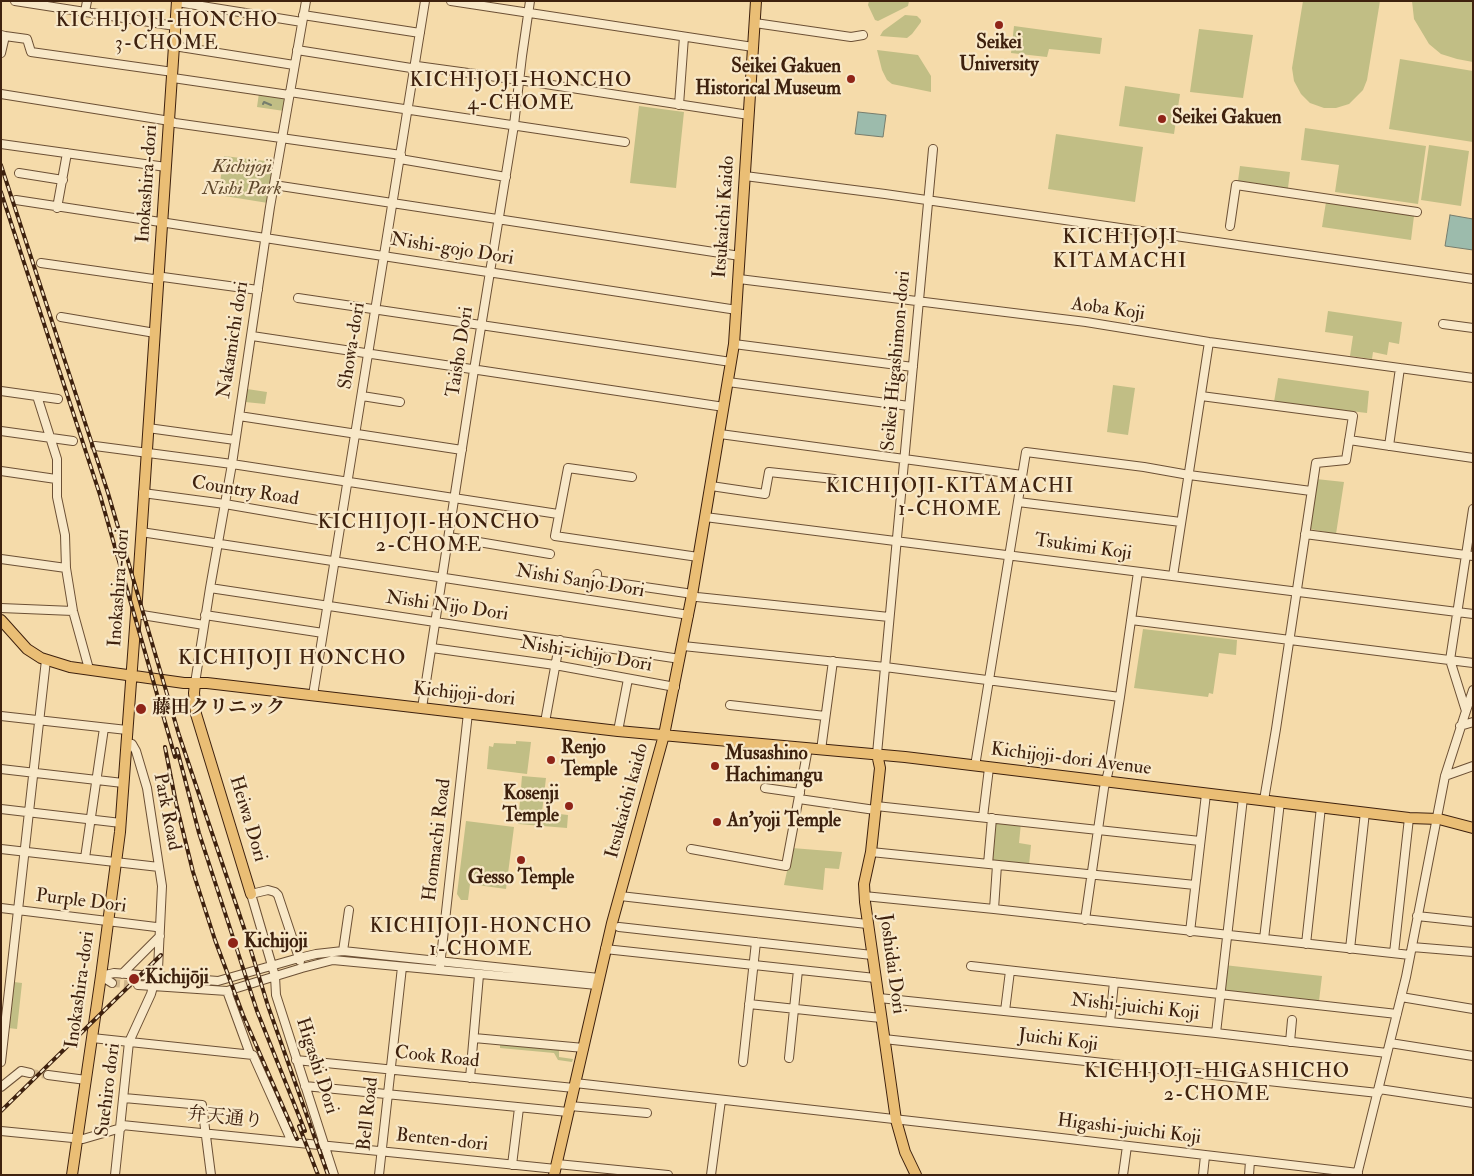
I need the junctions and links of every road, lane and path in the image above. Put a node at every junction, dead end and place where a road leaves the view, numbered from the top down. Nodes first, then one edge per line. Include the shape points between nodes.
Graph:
1 (15, 1) edge
2 (86, 1) edge
3 (306, 1) edge
4 (425, 1) edge
5 (451, 1) edge
6 (530, 1) edge
7 (756, 1) edge
8 (177, 2) edge
9 (85, 12) junction
10 (528, 14) junction
11 (303, 19) junction
12 (755, 23) junction
13 (176, 26) junction
14 (420, 33) junction
15 (3, 35) edge
16 (863, 35) dead end
17 (684, 36) junction
18 (174, 46) junction
19 (753, 47) junction
20 (297, 50) junction
21 (1, 53) edge
22 (294, 65) junction
23 (415, 67) junction
24 (173, 75) junction
25 (519, 80) junction
26 (289, 93) junction
27 (1, 94) edge
28 (679, 105) junction
29 (408, 110) junction
30 (749, 115) junction
31 (170, 121) junction
32 (514, 125) junction
33 (282, 137) junction
34 (625, 142) dead end
35 (1, 144) edge
36 (933, 149) dead end
37 (67, 153) junction
38 (400, 157) junction
39 (166, 167) junction
40 (20, 173) dead end
41 (506, 176) junction
42 (745, 176) junction
43 (63, 180) junction
44 (274, 185) junction
45 (16, 200) dead end
46 (929, 201) junction
47 (393, 204) junction
48 (57, 208) junction
49 (1417, 212) dead end
50 (499, 219) junction
51 (162, 224) junction
52 (1230, 226) dead end
53 (265, 239) junction
54 (384, 256) junction
55 (740, 256) junction
56 (41, 263) dead end
57 (490, 273) junction
58 (159, 278) junction
59 (739, 279) junction
60 (1473, 279) edge
61 (258, 290) junction
62 (298, 298) dead end
63 (920, 301) junction
64 (376, 308) junction
65 (737, 310) junction
66 (60, 318) dead end
67 (1443, 324) dead end
68 (482, 325) junction
69 (1473, 328) edge
70 (155, 333) junction
71 (252, 336) junction
72 (1208, 342) junction
73 (734, 344) junction
74 (368, 354) junction
75 (731, 362) junction
76 (913, 367) junction
77 (1400, 368) junction
78 (474, 370) junction
79 (1473, 378) edge
80 (728, 382) junction
81 (1, 391) edge
82 (37, 396) junction
83 (362, 396) junction
84 (1201, 396) junction
85 (58, 399) dead end
86 (400, 402) dead end
87 (910, 406) junction
88 (724, 407) junction
89 (239, 416) junction
90 (148, 428) junction
91 (1, 431) edge
92 (356, 434) junction
93 (720, 434) junction
94 (50, 438) junction
95 (235, 440) junction
96 (1349, 440) junction
97 (73, 441) dead end
98 (96, 446) dead end
99 (1389, 446) junction
100 (462, 450) junction
101 (146, 452) junction
102 (1473, 458) edge
103 (904, 460) junction
104 (232, 464) junction
105 (1, 471) edge
106 (1022, 475) junction
107 (1189, 475) junction
108 (632, 476) dead end
109 (56, 479) junction
110 (834, 479) dead end
111 (348, 482) junction
112 (711, 486) junction
113 (1311, 491) junction
114 (144, 493) junction
115 (454, 498) junction
116 (1018, 502) junction
117 (225, 504) junction
118 (1473, 509) edge
119 (558, 514) junction
120 (705, 517) junction
121 (1181, 522) junction
122 (341, 524) junction
123 (141, 532) junction
124 (1305, 534) junction
125 (449, 537) junction
126 (896, 541) junction
127 (218, 545) junction
128 (550, 554) dead end
129 (1009, 554) junction
130 (1469, 556) edge
131 (698, 557) junction
132 (1, 559) edge
133 (335, 562) junction
134 (66, 568) junction
135 (1138, 572) junction
136 (597, 574) dead end
137 (1173, 576) junction
138 (442, 578) junction
139 (210, 588) junction
140 (1296, 590) junction
141 (692, 595) junction
142 (328, 606) junction
143 (1, 608) edge
144 (74, 611) junction
145 (1457, 612) junction
146 (136, 614) junction
147 (1473, 614) edge
148 (205, 615) junction
149 (689, 615) junction
150 (889, 617) junction
151 (1, 620) edge
152 (1131, 620) junction
153 (436, 622) junction
154 (204, 625) junction
155 (323, 633) junction
156 (560, 640) junction
157 (1289, 640) junction
158 (683, 646) junction
159 (432, 648) junction
160 (680, 659) junction
161 (46, 660) junction
162 (1450, 660) junction
163 (833, 662) junction
164 (1473, 663) edge
165 (555, 665) junction
166 (885, 667) junction
167 (89, 669) junction
168 (131, 675) junction
169 (628, 679) junction
170 (988, 680) junction
171 (195, 683) junction
172 (675, 687) junction
173 (1473, 690) edge
174 (313, 696) junction
175 (1120, 697) junction
176 (730, 705) dead end
177 (422, 708) junction
178 (1466, 712) junction
179 (468, 713) junction
180 (1, 716) edge
181 (826, 716) junction
182 (39, 720) junction
183 (545, 722) junction
184 (1473, 722) edge
185 (1460, 726) junction
186 (104, 728) junction
187 (127, 730) junction
188 (618, 731) junction
189 (664, 735) junction
190 (126, 743) junction
191 (808, 748) junction
192 (821, 750) junction
193 (877, 754) junction
194 (975, 766) junction
195 (1473, 766) edge
196 (989, 768) junction
197 (1, 769) edge
198 (33, 773) junction
199 (1445, 776) junction
200 (97, 780) junction
201 (1106, 781) junction
202 (123, 783) junction
203 (765, 788) dead end
204 (1206, 794) junction
205 (799, 796) junction
206 (1243, 798) junction
207 (1264, 800) junction
208 (1280, 802) junction
209 (1321, 807) junction
210 (875, 808) junction
211 (1, 809) edge
212 (28, 812) junction
213 (1366, 812) junction
214 (983, 817) junction
215 (992, 818) junction
216 (1409, 818) junction
217 (1436, 819) junction
218 (90, 820) junction
219 (121, 823) junction
220 (1473, 828) edge
221 (1098, 830) junction
222 (1200, 841) junction
223 (1, 849) edge
224 (691, 849) dead end
225 (24, 851) junction
226 (871, 852) junction
227 (85, 858) junction
228 (117, 863) junction
229 (988, 864) junction
230 (997, 865) junction
231 (159, 867) junction
232 (1092, 874) junction
233 (1195, 885) junction
234 (162, 894) joint
235 (251, 894) junction
236 (620, 896) junction
237 (864, 896) junction
238 (1, 908) edge
239 (994, 909) junction
240 (18, 910) junction
241 (349, 910) dead end
242 (1417, 916) junction
243 (1085, 920) junction
244 (108, 921) junction
245 (1473, 922) edge
246 (867, 924) junction
247 (156, 927) dead end
248 (619, 927) dead end
249 (1190, 932) junction
250 (1227, 935) junction
251 (160, 936) junction
252 (1264, 939) junction
253 (756, 942) junction
254 (1306, 944) junction
255 (1412, 947) junction
256 (1350, 949) junction
257 (606, 950) junction
258 (343, 951) junction
259 (1473, 952) edge
260 (1394, 953) junction
261 (872, 955) junction
262 (1410, 955) junction
263 (299, 958) junction
264 (440, 962) junction
265 (272, 965) junction
266 (754, 966) junction
267 (971, 966) dead end
268 (402, 967) junction
269 (302, 968) junction
270 (439, 970) junction
271 (798, 970) junction
272 (1010, 971) junction
273 (122, 974) junction
274 (479, 975) junction
275 (101, 976) junction
276 (157, 976) junction
277 (275, 976) junction
278 (875, 978) junction
279 (598, 981) junction
280 (112, 982) tunnel mouth
281 (1114, 982) junction
282 (138, 984) tunnel mouth
283 (154, 986) junction
284 (227, 990) junction
285 (1220, 994) junction
286 (1401, 997) junction
287 (879, 998) junction
288 (749, 1004) junction
289 (794, 1008) junction
290 (1473, 1009) edge
291 (1005, 1011) junction
292 (1397, 1014) junction
293 (881, 1018) junction
294 (1292, 1020) dead end
295 (1110, 1022) junction
296 (1216, 1033) junction
297 (92, 1038) junction
298 (474, 1038) junction
299 (884, 1039) junction
300 (129, 1042) junction
301 (1290, 1042) junction
302 (1390, 1043) junction
303 (584, 1048) junction
304 (1387, 1053) junction
305 (250, 1054) junction
306 (1473, 1056) edge
307 (789, 1058) dead end
308 (296, 1060) junction
309 (1, 1062) edge
310 (743, 1062) dead end
311 (390, 1070) junction
312 (30, 1073) tunnel mouth
313 (48, 1075) tunnel mouth
314 (470, 1078) junction
315 (86, 1080) junction
316 (1, 1086) edge
317 (305, 1086) junction
318 (575, 1086) junction
319 (1378, 1092) junction
320 (388, 1095) junction
321 (124, 1098) junction
322 (721, 1100) junction
323 (1473, 1104) edge
324 (519, 1108) junction
325 (569, 1109) junction
326 (647, 1113) dead end
327 (896, 1120) junction
328 (122, 1127) junction
329 (1, 1131) edge
330 (206, 1134) junction
331 (78, 1139) junction
332 (292, 1142) junction
333 (325, 1146) junction
334 (1127, 1146) junction
335 (381, 1152) junction
336 (1205, 1156) junction
337 (1250, 1161) junction
338 (512, 1165) junction
339 (556, 1169) edge
340 (1357, 1174) edge
341 (72, 1175) edge
342 (116, 1175) edge
343 (210, 1175) edge
344 (334, 1175) edge
345 (379, 1175) edge
346 (668, 1175) edge
347 (711, 1175) edge
348 (916, 1175) edge
349 (1123, 1175) edge
350 (1203, 1175) edge
351 (1249, 1175) edge

1 - 9 street
2 - 9 street
3 - 11 street, Nakamichi dori
4 - 14 street, Showa-dori
5 - 10 street
6 - 10 street, Taisho Dori
7 - 12 main road, Itsukaichi Kaido
8 - 11 street
8 - 13 main road, Inokashira-dori
9 - 13 street
10 - 17 street
10 - 25 street, Taisho Dori
11 - 14 street
11 - 20 street, Nakamichi dori
12 - 16 street
12 - 19 main road, Itsukaichi Kaido
13 - 18 main road, Inokashira-dori
14 - 23 street, Showa-dori
15 - 21 street
15 - 24 street via 27,39 31,52
17 - 19 street
17 - 28 street
18 - 22 street
18 - 24 main road, Inokashira-dori
19 - 30 main road, Itsukaichi Kaido
20 - 22 street, Nakamichi dori
20 - 23 street
22 - 26 street, Nakamichi dori
23 - 25 street
23 - 29 street, Showa-dori
24 - 26 street
24 - 31 main road, Inokashira-dori
25 - 28 street
25 - 32 street, Taisho Dori
26 - 29 street
26 - 33 street, Nakamichi dori
27 - 31 street
28 - 30 street
29 - 32 street
29 - 38 street, Showa-dori
30 - 42 main road, Itsukaichi Kaido
31 - 33 street
31 - 39 main road, Inokashira-dori
32 - 34 street
32 - 41 street, Taisho Dori
33 - 38 street
33 - 44 street, Nakamichi dori
35 - 37 street
36 - 46 street, Seikei Higashimon-dori
37 - 39 street
37 - 43 street
38 - 41 street
38 - 47 street, Showa-dori
39 - 51 main road, Inokashira-dori
40 - 43 street
41 - 50 street, Taisho Dori
42 - 46 street
42 - 55 main road, Itsukaichi Kaido
43 - 48 street
44 - 47 street
44 - 53 street, Nakamichi dori
45 - 48 street, Nishi-gojo Dori
46 - 60 street
46 - 63 street, Seikei Higashimon-dori
47 - 50 street
47 - 54 street, Showa-dori
48 - 51 street, Nishi-gojo Dori
49 - 52 street via 1236,185
50 - 55 street
50 - 57 street, Taisho Dori
51 - 53 street, Nishi-gojo Dori
51 - 58 main road, Inokashira-dori
53 - 54 street, Nishi-gojo Dori
53 - 61 street, Nakamichi dori
54 - 57 street, Nishi-gojo Dori
54 - 64 street, Showa-dori
55 - 59 main road, Itsukaichi Kaido
56 - 58 street
57 - 65 street, Nishi-gojo Dori
57 - 68 street, Taisho Dori
58 - 61 street
58 - 70 main road, Inokashira-dori
59 - 63 street, Aoba Koji
59 - 65 main road, Itsukaichi Kaido
61 - 71 street, Nakamichi dori
62 - 64 street
63 - 72 street, Aoba Koji via 1086,322
63 - 76 street, Seikei Higashimon-dori
64 - 68 street
64 - 74 street, Showa-dori
65 - 73 main road, Itsukaichi Kaido
66 - 70 street
67 - 69 street
68 - 75 street
68 - 78 street, Taisho Dori
70 - 90 main road, Inokashira-dori
71 - 74 street
71 - 89 street, Nakamichi dori
72 - 77 street, Aoba Koji
72 - 84 street
73 - 75 main road, Itsukaichi Kaido
73 - 76 street
74 - 78 street
74 - 83 street, Showa-dori
75 - 80 main road, Itsukaichi Kaido
76 - 87 street, Seikei Higashimon-dori
77 - 79 street, Aoba Koji
77 - 99 street
78 - 88 street
78 - 100 street, Taisho Dori
80 - 87 street
80 - 88 main road, Itsukaichi Kaido
81 - 82 street
82 - 85 street
82 - 94 street
83 - 86 street
83 - 92 street, Showa-dori
84 - 96 street via 1352,416
84 - 107 street
87 - 103 street, Seikei Higashimon-dori
88 - 93 main road, Itsukaichi Kaido
89 - 92 street
89 - 95 street, Nakamichi dori
90 - 95 street
90 - 101 main road, Inokashira-dori
91 - 94 street
92 - 100 street
92 - 111 street, Showa-dori
93 - 103 street
93 - 112 main road, Itsukaichi kaido
94 - 97 street
94 - 109 street via 57,459
95 - 104 street, Nakamichi dori
96 - 99 street
96 - 113 street via 1346,460 1316,464
98 - 101 street
99 - 102 street
100 - 115 street, Taisho Dori
101 - 104 street
101 - 114 main road, Inokashira-dori
103 - 106 street
103 - 126 street, Seikei Higashimon-dori
104 - 111 street
104 - 117 street, Nakamichi dori
105 - 109 street
106 - 107 street via 1026,452
106 - 116 street
107 - 113 street
107 - 121 street
108 - 119 street via 568,468
109 - 134 street via 65,535
110 - 112 street via 769,472 765,494
111 - 115 street
111 - 122 street, Showa-dori
112 - 120 main road, Itsukaichi kaido
113 - 124 street
114 - 117 street, Country Road
114 - 123 main road, Inokashira-dori
115 - 119 street
115 - 125 street, Taisho Dori
116 - 121 street
116 - 129 street
117 - 122 street, Country Road
117 - 127 street, Nakamichi dori
118 - 130 street
119 - 131 street via 555,536
120 - 126 street, Tsukimi Koji
120 - 131 main road, Itsukaichi kaido
121 - 137 street
122 - 133 street, Showa-dori
123 - 127 street, Nishi Sanjo Dori
123 - 146 main road, Inokashira-dori
124 - 130 street
124 - 140 street
125 - 128 street
125 - 138 street, Taisho Dori
126 - 129 street, Tsukimi Koji
126 - 150 street, Seikei Higashimon-dori
127 - 133 street, Nishi Sanjo Dori
127 - 139 street, Nakamichi dori
129 - 135 street, Tsukimi Koji
129 - 170 street
130 - 145 street
131 - 141 main road, Itsukaichi kaido
132 - 134 street
133 - 138 street, Nishi Sanjo Dori
133 - 142 street, Showa-dori
134 - 144 street
135 - 137 street, Tsukimi Koji
135 - 152 street
136 - 141 street via 596,580
137 - 140 street, Tsukimi Koji
138 - 149 street, Nishi Sanjo Dori
138 - 153 street, Taisho Dori
139 - 142 street, Nishi Nijo Dori
139 - 148 street, Nakamichi dori
140 - 145 street, Tsukimi Koji
140 - 157 street
141 - 149 main road, Itsukaichi kaido
141 - 150 street
142 - 153 street, Nishi Nijo Dori
142 - 155 street, Showa-dori
143 - 144 street
144 - 167 street
145 - 147 street, Tsukimi Koji
145 - 162 street
146 - 154 street
146 - 168 main road, Inokashira-dori
148 - 154 street, Nakamichi dori
148 - 155 street
149 - 158 main road, Itsukaichi kaido
150 - 166 street, Seikei Higashimon-dori
151 - 161 main road, Kichijoji-dori via 20,643
152 - 157 street
152 - 175 street
153 - 156 street, Nishi Nijo Dori
153 - 159 street, Taisho Dori
154 - 171 street, Nakamichi dori
155 - 174 street, Showa-dori
156 - 160 street, Nishi Nijo Dori
156 - 165 street
157 - 162 street
157 - 207 street
158 - 160 main road, Itsukaichi kaido
158 - 163 street
159 - 165 street, Nishi-ichijo Dori
159 - 177 street, Taisho Dori
160 - 172 main road, Itsukaichi kaido
161 - 167 main road, Kichijoji-dori
161 - 182 street
162 - 164 street
162 - 178 street
163 - 166 street
163 - 181 street
165 - 169 street, Nishi-ichijo Dori
165 - 183 street
166 - 170 street
166 - 193 street, Seikei Higashimon-dori
167 - 168 main road, Kichijoji-dori
168 - 171 main road, Kichijoji-dori
168 - 187 main road, Inokashira-dori
169 - 172 street, Nishi-ichijo Dori
169 - 188 street
170 - 175 street
170 - 194 street
171 - 174 main road, Kichijoji-dori
171 - 235 main road, Heiwa Dori via 196,714
172 - 189 main road, Itsukaichi kaido
173 - 178 street
174 - 177 main road, Kichijoji-dori
175 - 201 street
176 - 181 street
177 - 179 main road, Kichijoji-dori
178 - 185 street
179 - 183 main road, Kichijoji-dori
179 - 264 street, Honmachi Road
180 - 182 street
181 - 192 street
182 - 186 street
182 - 198 street
183 - 188 main road, Kichijoji-dori
184 - 185 street
185 - 199 street
186 - 187 street
186 - 200 street
187 - 190 main road, Inokashira-dori
188 - 189 main road, Kichijoji-dori
189 - 191 main road, Kichijoji-dori Avenue
189 - 236 main road, Itsukaichi kaido
190 - 202 main road, Inokashira-dori
190 - 231 street, Park Road via 132,744 136,751 147,788
191 - 192 main road, Kichijoji-dori Avenue
191 - 205 street
192 - 193 main road, Kichijoji-dori Avenue
193 - 194 main road, Kichijoji-dori Avenue
193 - 210 main road, Joshidai Dori via 880,768
194 - 196 main road, Kichijoji-dori Avenue
195 - 199 street
196 - 201 main road, Kichijoji-dori Avenue
196 - 214 street
197 - 198 street
198 - 200 street
198 - 212 street
199 - 217 street
200 - 202 street
200 - 218 street
201 - 204 main road, Kichijoji-dori Avenue
201 - 221 street
202 - 219 main road, Inokashira-dori
203 - 205 street
204 - 206 main road, Kichijoji-dori Avenue
204 - 222 street
205 - 210 street
205 - 224 street via 786,866
206 - 207 main road, Kichijoji-dori Avenue
206 - 250 street
207 - 208 main road, Kichijoji-dori Avenue
208 - 209 main road, Kichijoji-dori Avenue
208 - 252 street
209 - 213 main road, Kichijoji-dori Avenue
209 - 254 street
210 - 214 street
210 - 226 main road, Joshidai Dori
211 - 212 street
212 - 218 street
212 - 225 street
213 - 216 main road, Kichijoji-dori Avenue
213 - 256 street
214 - 215 street
215 - 221 street
215 - 229 street
216 - 217 main road, Kichijoji-dori Avenue
216 - 260 street
217 - 220 main road, Kichijoji-dori Avenue
217 - 242 street
218 - 219 street
218 - 227 street
219 - 228 main road, Inokashira-dori
221 - 222 street
221 - 232 street
222 - 233 street
223 - 225 street
225 - 227 street
225 - 240 street
226 - 229 street
226 - 237 main road, Joshidai Dori
227 - 228 street
228 - 231 street
228 - 244 main road, Inokashira-dori
229 - 230 street
230 - 232 street
230 - 239 street
231 - 234 street, Park Road
232 - 233 street
232 - 243 street
233 - 249 street
234 - 251 street, Suehiro dori
235 - 263 street via 268,890 276,894
235 - 265 street, Heiwa Dori
236 - 246 street
236 - 257 main road, Itsukaichi kaido
237 - 239 street
237 - 246 main road, Joshidai Dori
238 - 240 street, Purple Dori
239 - 243 street
240 - 244 street, Purple Dori
240 - 309 street
241 - 258 street
242 - 245 street
242 - 255 street
243 - 249 street
244 - 247 street, Purple Dori
244 - 275 main road, Inokashira-dori
246 - 261 main road, Joshidai Dori
248 - 253 street
249 - 250 street
250 - 252 street
250 - 285 street
251 - 273 street
251 - 276 street, Suehiro dori
252 - 254 street
253 - 261 street
253 - 266 street
254 - 256 street
255 - 259 street
255 - 262 street
256 - 260 street
257 - 266 street
257 - 279 main road, Itsukaichi kaido
258 - 263 street
258 - 264 street
260 - 262 street
261 - 278 main road, Joshidai Dori
262 - 286 street
263 - 265 street
263 - 269 street
264 - 270 street, Honmachi Road
264 - 279 street
265 - 276 street via 218,981
265 - 277 street, Higashi Dori
266 - 271 street
266 - 288 street
267 - 272 street
268 - 269 street via 333,960
268 - 270 street
268 - 311 street, Bell Road
269 - 277 street
270 - 274 street
271 - 278 street
271 - 289 street
272 - 281 street
272 - 291 street
273 - 275 street
273 - 276 street
274 - 279 street
274 - 298 street
275 - 280 street
275 - 297 main road, Inokashira-dori
276 - 283 street, Suehiro dori
277 - 284 street
277 - 308 street, Higashi Dori via 276,995
278 - 287 main road, Joshidai Dori
279 - 303 main road, Itsukaichi kaido
281 - 285 street
281 - 295 street
282 - 283 street
283 - 284 street
283 - 300 street, Suehiro dori
284 - 305 street
285 - 292 street
285 - 296 street
286 - 290 street
286 - 292 street
287 - 291 street, Nishi-juichi Koji
287 - 293 main road, Joshidai Dori
288 - 289 street
288 - 310 street
289 - 293 street
289 - 307 street
291 - 295 street, Nishi-juichi Koji
292 - 302 street
293 - 299 main road, Joshidai Dori
294 - 301 street
295 - 296 street, Nishi-juichi Koji
296 - 301 street, Nishi-juichi Koji
297 - 300 street
297 - 315 main road, Inokashira-dori
298 - 303 street
298 - 314 street
299 - 319 street, Juichi Koji
299 - 327 main road, Joshidai Dori
300 - 305 street
300 - 321 street, Suehiro dori
301 - 304 street, Nishi-juichi Koji
302 - 304 street
302 - 306 street
303 - 318 main road, Itsukaichi kaido
304 - 319 street
305 - 332 street via 254,1055
308 - 311 street, Cook Road
308 - 317 street, Higashi Dori
311 - 314 street, Cook Road
311 - 320 street, Bell Road
312 - 316 street via 21,1071
313 - 315 street
314 - 318 street, Cook Road
315 - 331 main road, Inokashira-dori
317 - 320 street
317 - 333 street, Higashi Dori
318 - 322 street, Cook Road
318 - 325 main road, Itsukaichi kaido
319 - 323 street, Juichi Koji
319 - 340 street
320 - 324 street
320 - 335 street, Bell Road
321 - 328 street, Suehiro dori
321 - 330 street via 202,1105
322 - 327 street, Higashi-juichi Koji
322 - 347 street
324 - 325 street
324 - 338 street
325 - 326 street
325 - 339 main road, Itsukaichi kaido
327 - 334 street, Higashi-juichi Koji
327 - 348 main road, Joshidai Dori
328 - 330 street, 弁天通り
328 - 331 street, 弁天通り
328 - 342 street, Suehiro dori
329 - 331 street, 弁天通り
330 - 332 street, 弁天通り
330 - 343 street
331 - 341 main road, Inokashira-dori
332 - 333 street, 弁天通り
333 - 335 street, Benten-dori
333 - 344 street, Higashi Dori
334 - 336 street, Higashi-juichi Koji
334 - 349 street
335 - 338 street, Benten-dori
335 - 345 street, Bell Road
336 - 337 street, Higashi-juichi Koji
336 - 350 street
337 - 340 street, Higashi-juichi Koji
337 - 351 street
338 - 339 street, Benten-dori
339 - 346 street, Benten-dori

